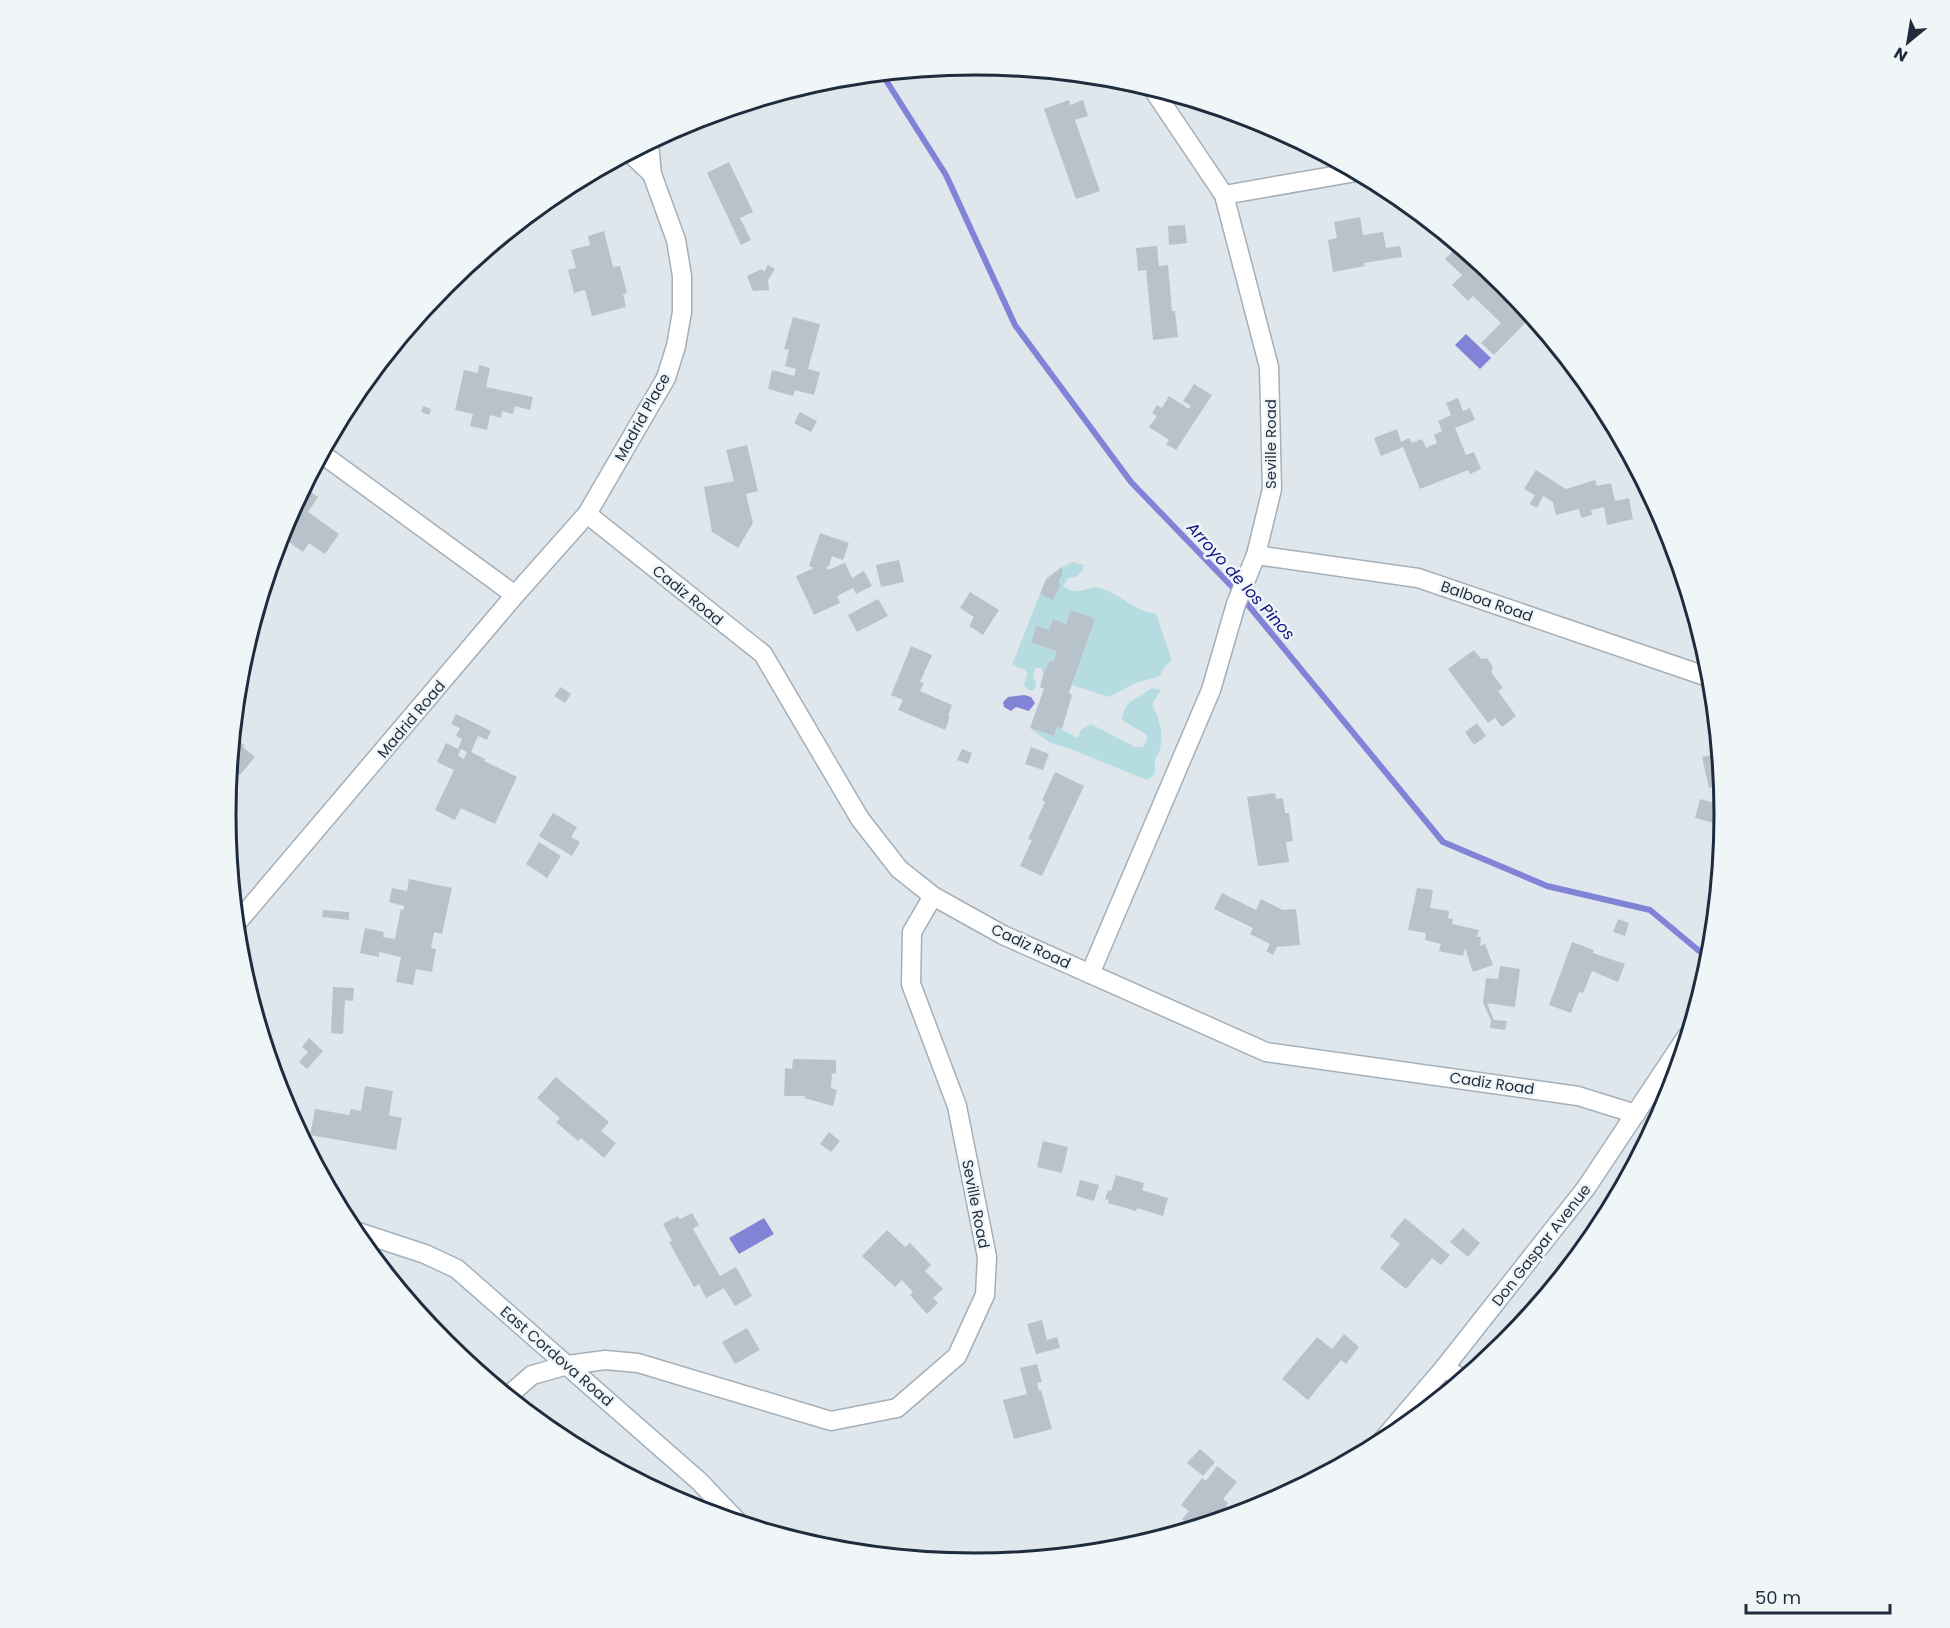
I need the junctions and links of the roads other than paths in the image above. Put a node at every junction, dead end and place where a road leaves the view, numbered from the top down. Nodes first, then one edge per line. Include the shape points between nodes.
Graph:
1 (1159, 98) edge
2 (650, 150) edge
3 (635, 158) edge
4 (652, 174) junction
5 (1345, 174) edge
6 (1224, 195) junction
7 (328, 458) edge
8 (587, 514) junction
9 (1256, 555) junction
10 (515, 595) junction
11 (1701, 675) edge
12 (933, 896) junction
13 (243, 916) edge
14 (1090, 974) junction
15 (1673, 1058) edge
16 (1636, 1114) junction
17 (368, 1235) edge
18 (568, 1365) junction
19 (1444, 1368) junction
20 (1456, 1375) edge
21 (514, 1391) edge
22 (1403, 1416) edge
23 (727, 1510) edge

1 - 6 street, Seville Road
2 - 4 street, Madrid Place
3 - 4 street, Madrid Place
4 - 8 street, Madrid Place via 676,240 682,276 682,312 676,346 666,378
5 - 6 street
6 - 9 street, Seville Road via 1269,367 1272,489
7 - 10 street
8 - 10 street, Madrid Road
8 - 12 street, Cadiz Road via 763,654 860,819 899,869
9 - 11 street, Balboa Road via 1418,578
9 - 14 street, Seville Road via 1236,604 1211,690
10 - 13 street, Madrid Road
12 - 14 street, Cadiz Road via 1003,935
12 - 18 street, Seville Road via 912,932 911,984 957,1106 987,1257 985,1295 957,1356 897,1408 831,1421 638,1363 605,1360
14 - 16 street, Cadiz Road via 1266,1052 1578,1096
15 - 16 street, Don Gaspar Avenue
16 - 19 street, Don Gaspar Avenue via 1586,1188
17 - 18 street, East Cordova Road via 457,1269
18 - 21 street, Seville Road via 532,1375
18 - 23 street, East Cordova Road
19 - 20 street
19 - 22 street, Don Gaspar Avenue

